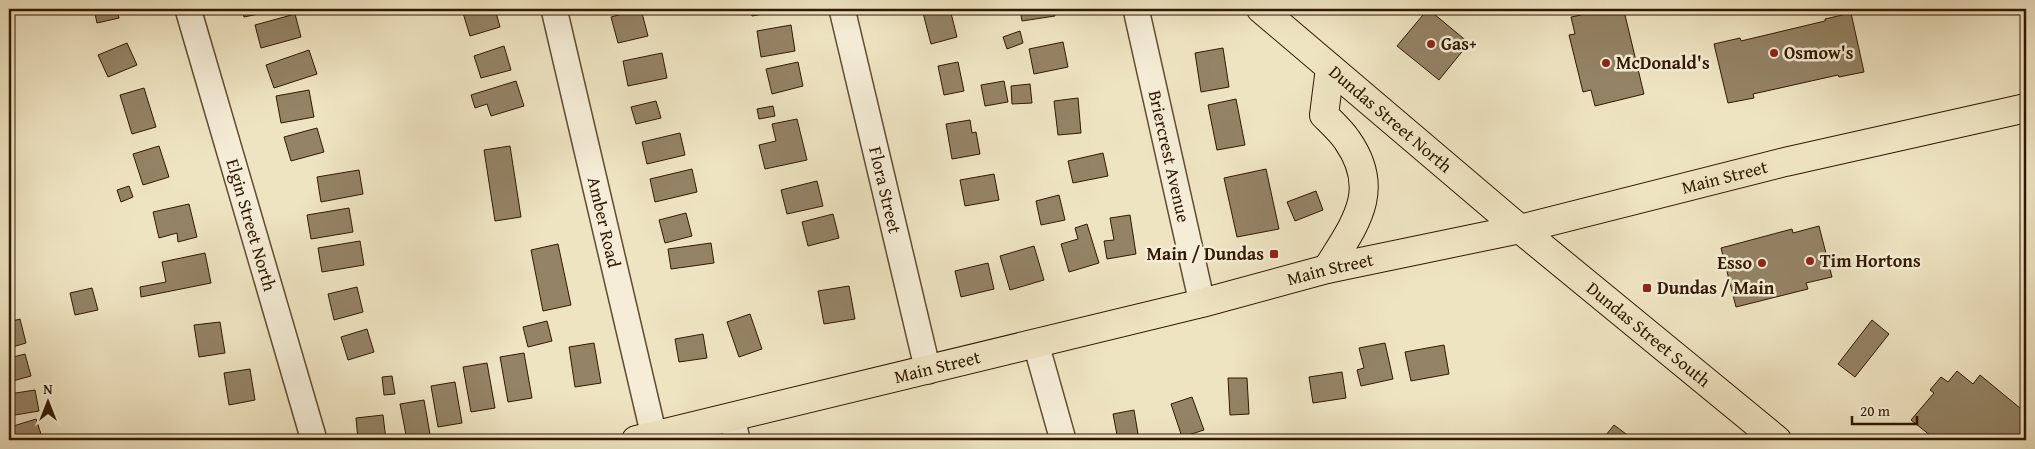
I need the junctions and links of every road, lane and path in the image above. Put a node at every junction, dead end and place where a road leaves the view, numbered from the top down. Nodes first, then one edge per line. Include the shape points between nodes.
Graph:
1 (188, 9) edge
2 (554, 9) edge
3 (842, 9) edge
4 (1136, 9) edge
5 (1261, 9) edge
6 (1330, 68) junction
7 (2026, 108) edge
8 (1520, 229) junction
9 (1327, 269) junction
10 (1202, 303) junction
11 (1036, 344) junction
12 (928, 371) junction
13 (735, 429) edge
14 (645, 438) edge
15 (314, 440) edge
16 (1064, 440) edge
17 (1777, 440) edge

1 - 15 street, Elgin Street North
2 - 14 street, Amber Road
3 - 12 street, Flora Street
4 - 10 street, Briercrest Avenue
5 - 6 main road, Dundas Street North
6 - 8 main road, Dundas Street North
6 - 9 main road via 1324,115 1357,156 1365,184 1360,212
7 - 8 main road, Main Street via 1786,162
8 - 9 main road, Main Street
8 - 17 main road, Dundas Street South
9 - 10 main road, Main Street
10 - 11 main road, Main Street
11 - 12 main road, Main Street
11 - 16 street
12 - 13 main road, Main Street
13 - 14 main road, Main Street

